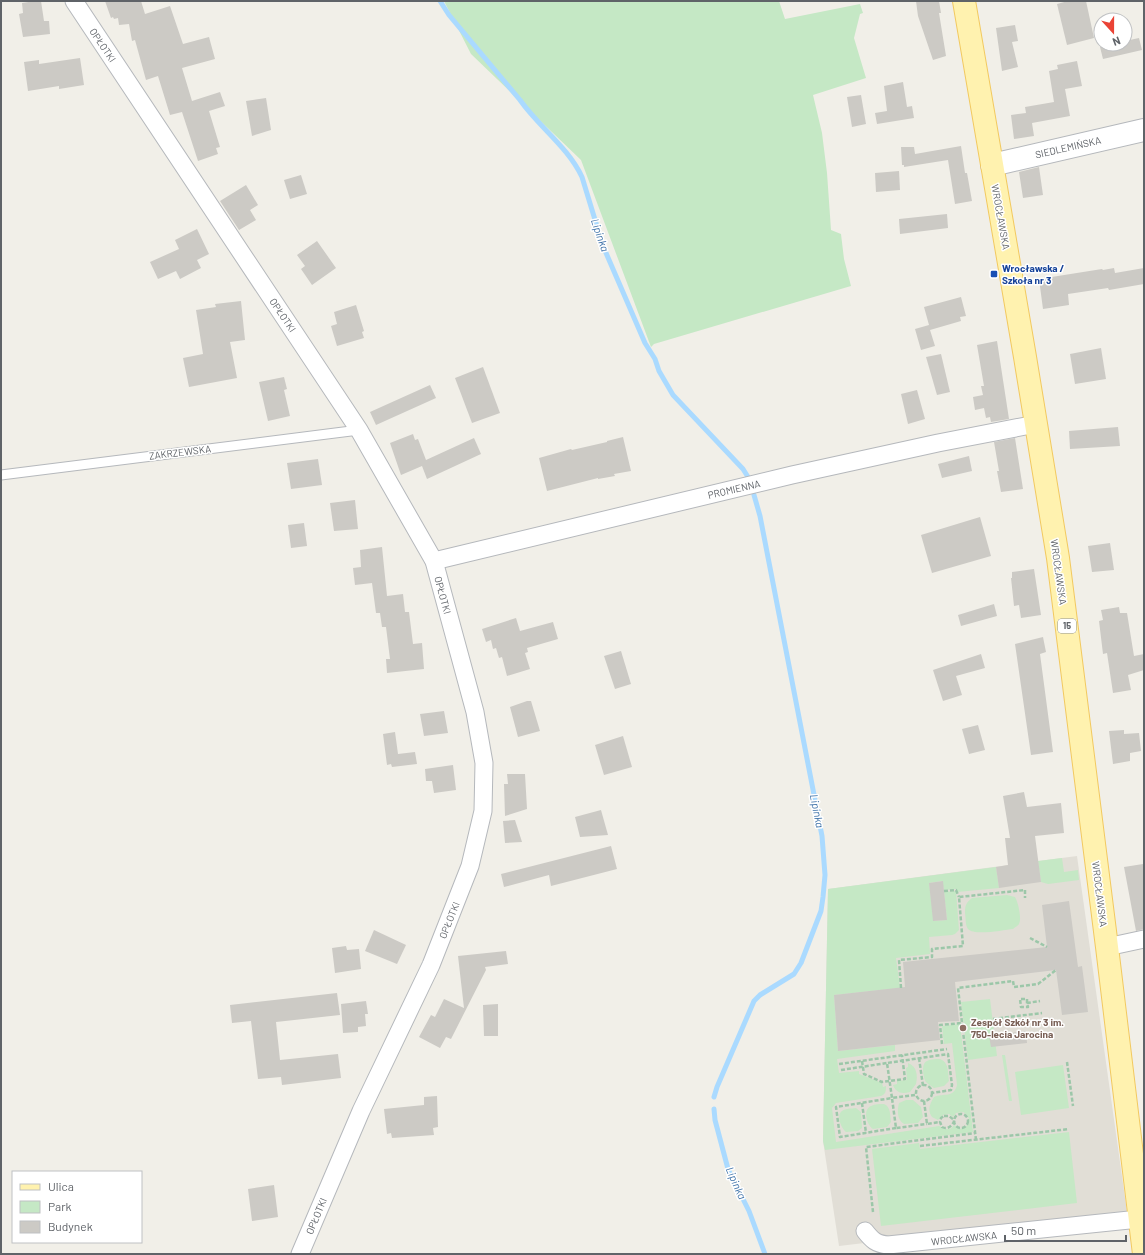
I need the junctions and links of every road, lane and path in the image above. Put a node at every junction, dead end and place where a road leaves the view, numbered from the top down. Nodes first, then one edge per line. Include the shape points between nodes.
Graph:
1 (74, 1) edge
2 (964, 1) edge
3 (1144, 130) edge
4 (992, 165) junction
5 (1036, 424) junction
6 (359, 430) junction
7 (1, 475) edge
8 (434, 561) junction
9 (944, 891) dead end
10 (958, 897) junction
11 (1025, 898) dead end
12 (1030, 938) dead end
13 (1144, 939) edge
14 (1047, 947) dead end
15 (1107, 947) junction
16 (1056, 970) dead end
17 (901, 988) dead end
18 (1040, 1001) dead end
19 (1027, 1003) dead end
20 (1042, 1013) dead end
21 (993, 1019) dead end
22 (962, 1023) junction
23 (942, 1044) dead end
24 (947, 1048) dead end
25 (902, 1055) junction
26 (919, 1058) junction
27 (862, 1061) junction
28 (1067, 1062) dead end
29 (887, 1063) junction
30 (840, 1064) dead end
31 (841, 1070) dead end
32 (923, 1086) junction
33 (932, 1093) junction
34 (916, 1095) junction
35 (892, 1098) junction
36 (924, 1101) junction
37 (862, 1103) junction
38 (1073, 1106) dead end
39 (954, 1121) junction
40 (940, 1122) junction
41 (927, 1124) junction
42 (896, 1128) junction
43 (1069, 1129) dead end
44 (866, 1133) junction
45 (975, 1133) junction
46 (976, 1140) junction
47 (920, 1146) dead end
48 (873, 1212) dead end
49 (1139, 1219) junction
50 (865, 1231) dead end
51 (300, 1254) edge
52 (1144, 1254) edge

1 - 6 street, OPŁOTKI
2 - 4 main road, WROCŁAWSKA / 15
3 - 4 street, SIEDLEMIŃSKA
4 - 5 main road, WROCŁAWSKA / 15
5 - 8 street, PROMIENNA via 792,475
5 - 15 main road, WROCŁAWSKA / 15 via 1058,558
6 - 7 lane, ZAKRZEWSKA
6 - 8 street, OPŁOTKI
8 - 51 street, OPŁOTKI via 475,712 484,763 483,811 470,866 431,965 361,1111
9 - 10 path via 956,890
10 - 11 path via 1025,890
10 - 17 path via 963,946 932,949 932,957 899,960
12 - 14 path
13 - 15 street
15 - 49 main road, WROCŁAWSKA / 15
16 - 22 path via 1038,984 1014,987 1014,982 958,988
18 - 19 path
20 - 21 path
22 - 23 path via 940,1025
22 - 45 path
24 - 25 path
25 - 27 path
25 - 27 path via 905,1079 882,1082 864,1074
26 - 29 path
26 - 32 path
26 - 33 path via 948,1054 951,1090
27 - 30 path
28 - 38 path
29 - 31 path
29 - 35 path
32 - 33 path via 930,1088
32 - 34 path via 916,1090
33 - 36 path via 930,1098
34 - 35 path
34 - 36 path
35 - 37 path
35 - 42 path
36 - 41 path
37 - 44 path
37 - 44 path via 836,1107 840,1136
39 - 39 path via 956,1116 962,1114 968,1120 963,1127 958,1127
39 - 40 path via 947,1115 942,1116
39 - 40 path via 946,1128 942,1127
40 - 41 path
41 - 42 path
42 - 44 path
43 - 46 path
45 - 46 path
45 - 48 path via 866,1147
46 - 47 path
49 - 50 street, WROCŁAWSKA via 888,1245 878,1244
49 - 52 main road, WROCŁAWSKA / 15

